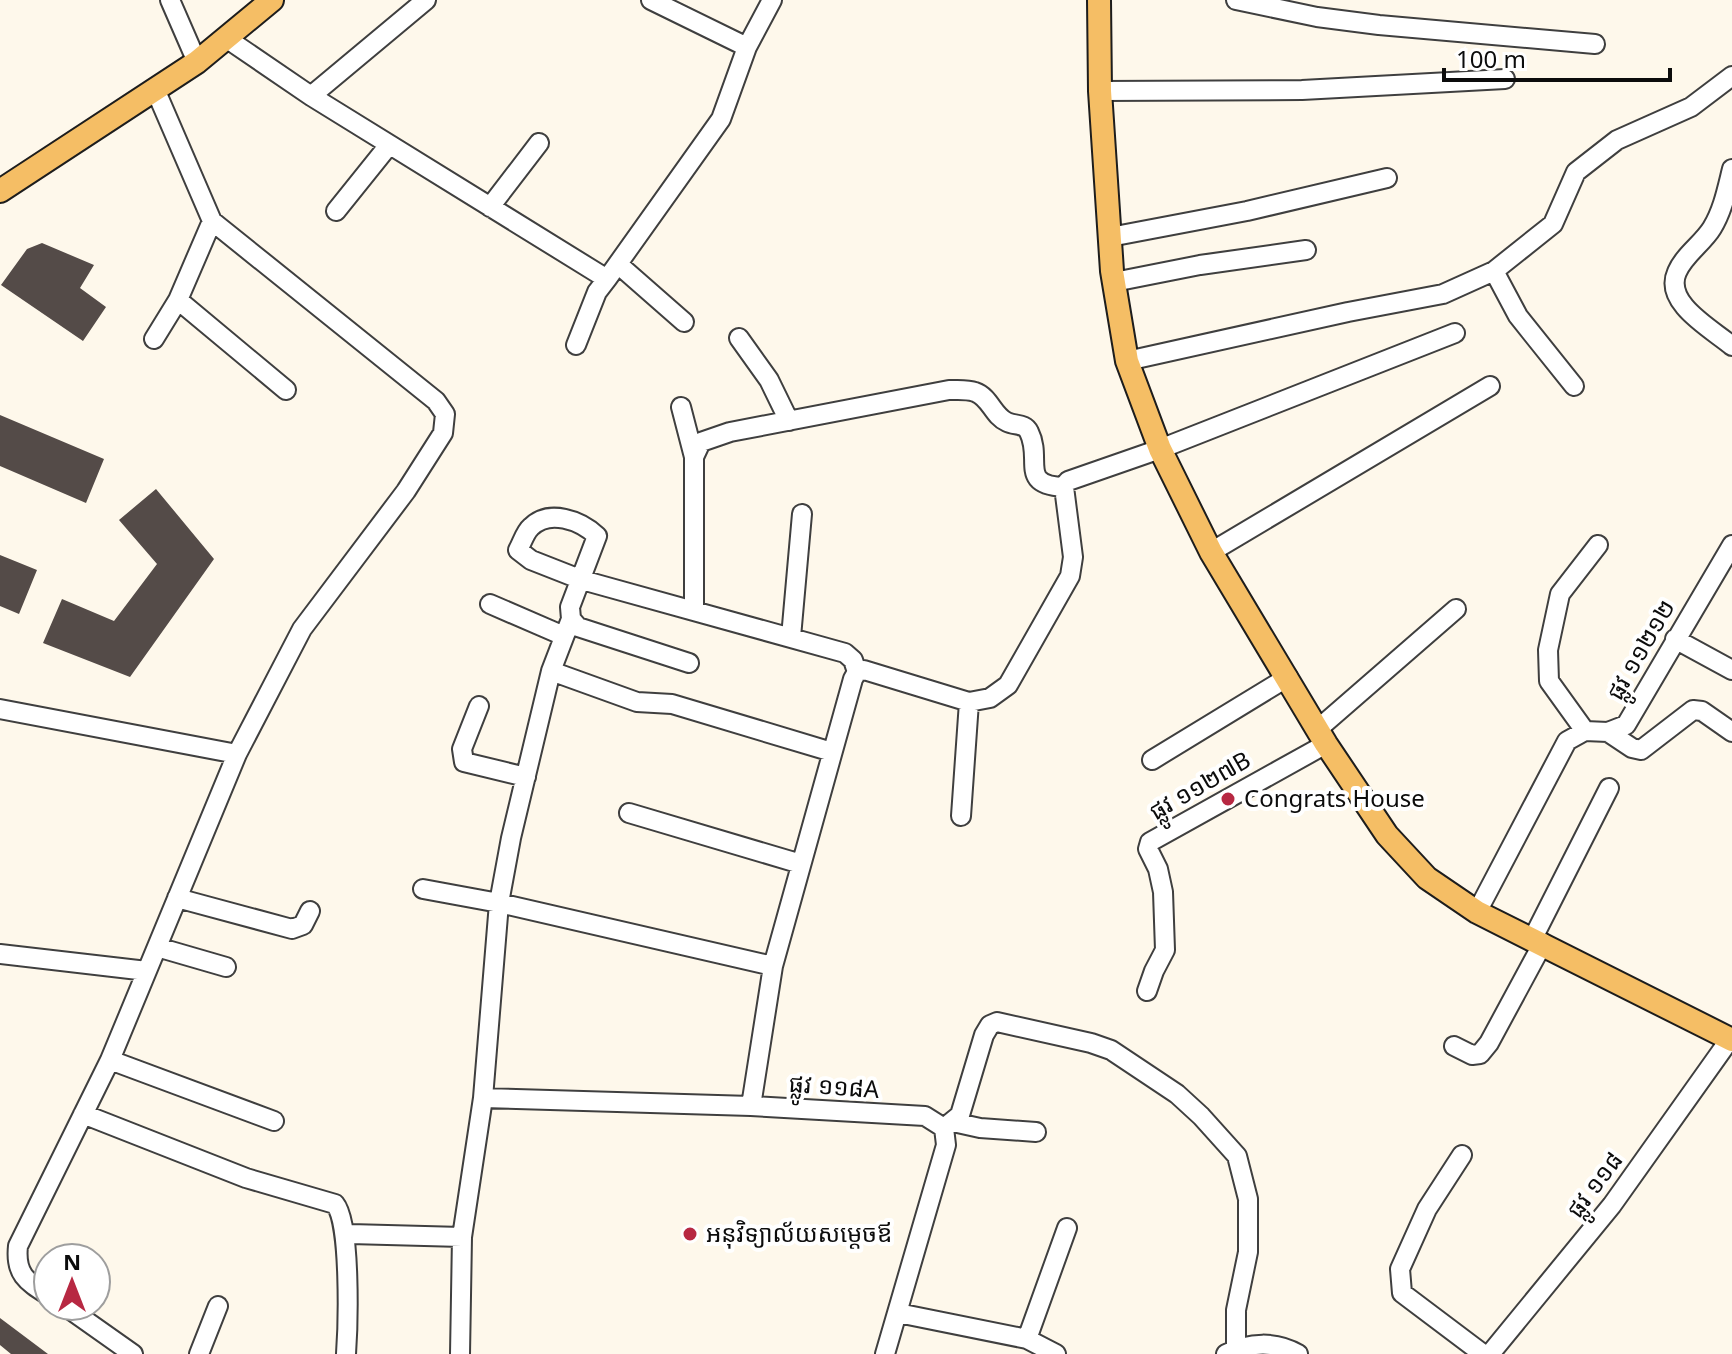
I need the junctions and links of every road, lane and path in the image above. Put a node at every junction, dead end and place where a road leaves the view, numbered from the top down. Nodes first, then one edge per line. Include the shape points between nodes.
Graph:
1 (170, 0) edge
2 (272, 0) edge
3 (426, 0) edge
4 (651, 0) edge
5 (772, 0) edge
6 (1099, 0) edge
7 (1236, 0) edge
8 (226, 38) junction
9 (1595, 44) dead end
10 (747, 47) junction
11 (197, 62) junction
12 (1732, 76) edge
13 (1505, 79) dead end
14 (155, 89) junction
15 (1100, 91) junction
16 (311, 96) junction
17 (539, 143) dead end
18 (389, 145) junction
19 (1732, 169) edge
20 (1387, 178) dead end
21 (0, 191) edge
22 (490, 207) junction
23 (336, 211) dead end
24 (212, 221) junction
25 (1110, 237) junction
26 (1306, 250) dead end
27 (1494, 271) junction
28 (613, 272) junction
29 (1114, 282) junction
30 (178, 300) junction
31 (684, 322) dead end
32 (1455, 333) dead end
33 (739, 338) dead end
34 (154, 339) dead end
35 (576, 345) dead end
36 (1732, 346) edge
37 (1127, 361) junction
38 (1490, 386) dead end
39 (1574, 386) dead end
40 (286, 390) dead end
41 (681, 407) dead end
42 (789, 421) junction
43 (1160, 449) junction
44 (694, 457) junction
45 (1064, 487) junction
46 (802, 514) dead end
47 (1598, 545) dead end
48 (1732, 545) edge
49 (1211, 552) junction
50 (490, 604) dead end
51 (1456, 609) dead end
52 (694, 611) junction
53 (568, 627) junction
54 (791, 637) junction
55 (1675, 639) junction
56 (689, 663) dead end
57 (1732, 670) edge
58 (551, 671) junction
59 (857, 672) junction
60 (1288, 677) junction
61 (969, 702) junction
62 (479, 706) dead end
63 (0, 709) edge
64 (1585, 731) junction
65 (1608, 732) junction
66 (1732, 732) edge
67 (1322, 736) junction
68 (832, 752) junction
69 (237, 754) junction
70 (1152, 760) dead end
71 (526, 777) junction
72 (1609, 788) dead end
73 (629, 813) dead end
74 (961, 816) dead end
75 (801, 864) junction
76 (423, 889) dead end
77 (177, 898) junction
78 (499, 903) junction
79 (310, 911) dead end
80 (1477, 912) junction
81 (1538, 940) junction
82 (157, 947) junction
83 (0, 954) edge
84 (773, 966) junction
85 (226, 967) dead end
86 (147, 971) junction
87 (1147, 991) dead end
88 (1731, 1039) edge
89 (1454, 1046) dead end
90 (110, 1060) junction
91 (483, 1098) junction
92 (751, 1106) junction
93 (83, 1114) junction
94 (274, 1121) dead end
95 (948, 1125) junction
96 (1036, 1132) dead end
97 (1462, 1155) dead end
98 (1067, 1228) dead end
99 (346, 1237) junction
100 (462, 1237) junction
101 (32, 1285) edge
102 (218, 1306) dead end
103 (898, 1313) junction
104 (88, 1322) edge
105 (1027, 1339) junction
106 (1231, 1352) edge
107 (133, 1354) edge
108 (199, 1354) edge
109 (346, 1354) edge
110 (460, 1354) edge
111 (885, 1354) edge
112 (1056, 1354) edge
113 (1298, 1354) edge
114 (1483, 1354) edge
115 (1490, 1354) edge

1 - 11 street
2 - 8 main road
3 - 16 street
4 - 10 street
5 - 10 street
6 - 15 main road
7 - 9 street via 1379,25
8 - 11 main road
8 - 16 street
10 - 28 street via 721,119
11 - 14 main road
12 - 27 street via 1691,107 1617,140 1576,172 1553,224
13 - 15 street via 1302,90
14 - 21 main road
14 - 24 street
15 - 25 main road
16 - 18 street
17 - 22 street
18 - 22 street
18 - 23 street
19 - 36 street via 1720,211 1677,271 1674,287 1682,305
20 - 25 street
22 - 28 street
24 - 30 street
24 - 69 street via 436,401 445,414 443,433 406,491 302,629
25 - 29 main road
26 - 29 street
27 - 37 street via 1443,294
27 - 39 street via 1518,316
28 - 31 street
28 - 35 street via 597,292
29 - 37 main road
30 - 34 street
30 - 40 street
32 - 43 street
33 - 42 street via 769,380
37 - 43 main road
38 - 49 street
41 - 44 street
42 - 44 street via 714,436 701,442
42 - 45 street via 949,390 972,391 1002,419 1025,427 1031,434 1035,476 1047,486
43 - 45 street via 1068,481
43 - 49 main road
44 - 52 street
45 - 61 street via 1073,557 1070,576 1008,685 990,698
46 - 54 street
47 - 64 street via 1560,594 1548,650 1549,681
48 - 55 street, ផ្លូវ ១១២១២
49 - 60 main road
50 - 53 street
51 - 67 street
52 - 53 street via 582,580
52 - 54 street
53 - 56 street
53 - 58 street
54 - 59 street via 845,653
55 - 57 street
55 - 65 street, ផ្លូវ ១១២១២ via 1626,725
58 - 68 street via 637,702 672,704
58 - 71 street
59 - 61 street
59 - 68 street
60 - 67 main road
60 - 70 street
61 - 74 street
62 - 71 street via 462,749 464,762
63 - 69 street
64 - 65 street, ផ្លូវ ១១២១២
64 - 80 street via 1567,741
65 - 66 street via 1641,750 1693,710
67 - 80 main road via 1387,835 1427,878
67 - 87 street, ផ្លូវ ១១២៧B via 1150,842 1163,892 1165,950
68 - 75 street
69 - 77 street
71 - 78 street
72 - 81 street
73 - 75 street
75 - 84 street
76 - 78 street
77 - 79 street via 292,929 303,925
77 - 82 street
78 - 84 street
78 - 91 street
80 - 81 main road
81 - 88 main road
81 - 89 street via 1489,1043 1472,1055
82 - 85 street
82 - 86 street
83 - 86 street
84 - 92 street
86 - 90 street
88 - 115 street, ផ្លូវ ១១៨ via 1612,1205
90 - 93 street
90 - 94 street
91 - 92 street, ផ្លូវ ១១៨A
91 - 100 street
92 - 95 street, ផ្លូវ ១១៨A via 925,1116
93 - 99 street via 246,1178 335,1204
93 - 101 street via 18,1246 16,1264
95 - 96 street, ផ្លូវ ១១៨A
95 - 103 street
95 - 106 street via 960,1115 984,1035 997,1022 1111,1050 1177,1094 1237,1156 1248,1199 1248,1252
97 - 114 street via 1427,1209 1399,1280 1402,1293
98 - 105 street
99 - 100 street
99 - 109 street
100 - 110 street
102 - 108 street
103 - 105 street
103 - 111 street
104 - 107 street
105 - 112 street
106 - 113 street via 1264,1344

